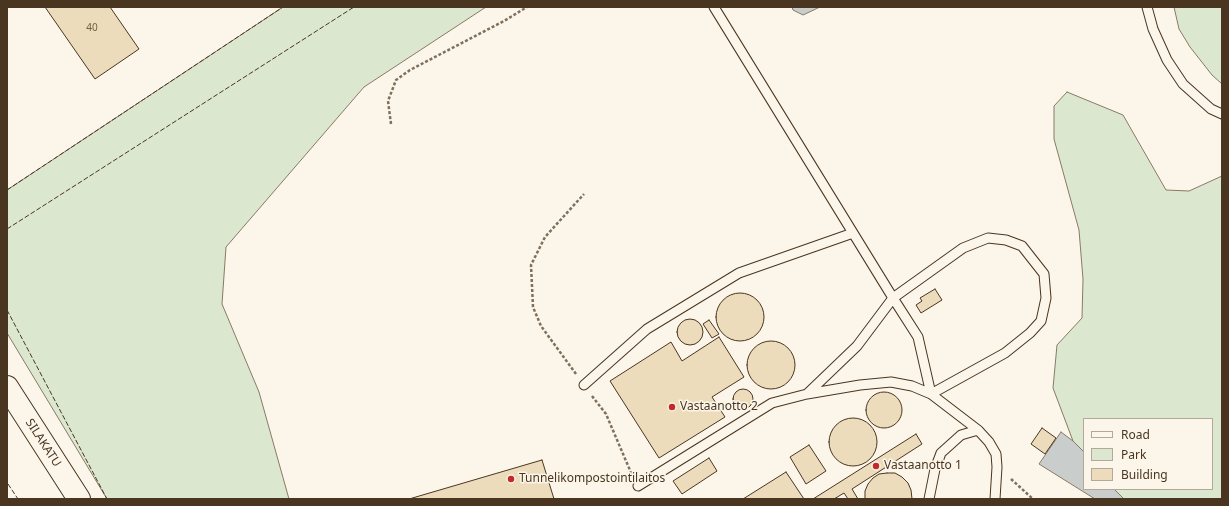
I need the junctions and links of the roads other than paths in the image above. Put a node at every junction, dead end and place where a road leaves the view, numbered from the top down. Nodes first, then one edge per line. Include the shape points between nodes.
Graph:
1 (714, 7) edge
2 (1147, 7) edge
3 (1222, 114) edge
4 (853, 233) junction
5 (893, 298) junction
6 (584, 384) road end
7 (7, 387) edge
8 (807, 394) junction
9 (931, 394) junction
10 (978, 430) junction
11 (638, 486) road end
12 (79, 499) edge
13 (929, 499) edge
14 (995, 499) edge

1 - 4 lane
2 - 3 lane via 1153,29 1167,60 1183,84 1211,109
4 - 5 lane
4 - 6 lane via 739,273 647,329
5 - 8 lane via 857,346
5 - 9 lane via 918,337
5 - 9 lane via 963,248 988,238 1006,240 1022,246 1044,274 1046,298 1041,321 1030,333 1005,353
7 - 12 street, SILAKATU
8 - 9 lane via 890,382 912,386
8 - 11 lane via 772,403
9 - 10 lane
10 - 13 lane via 961,435 941,453
10 - 14 lane via 996,454

